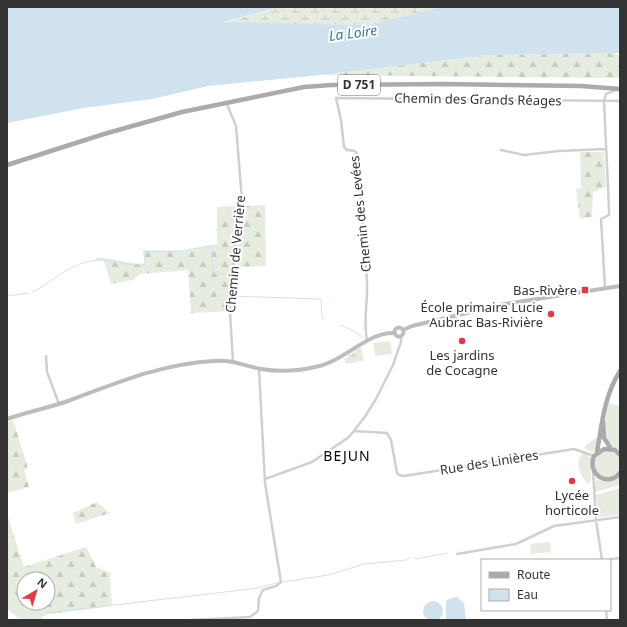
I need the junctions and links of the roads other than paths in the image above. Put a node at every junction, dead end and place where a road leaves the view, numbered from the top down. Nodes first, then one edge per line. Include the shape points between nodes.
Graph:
1 (620, 89) edge
2 (336, 98) joint
3 (604, 101) junction
4 (620, 101) edge
5 (226, 102) junction
6 (606, 149) junction
7 (501, 150) dead end
8 (7, 165) edge
9 (620, 286) edge
10 (605, 289) junction
11 (403, 330) junction
12 (395, 333) junction
13 (401, 336) junction
14 (368, 341) junction
15 (46, 356) dead end
16 (233, 362) junction
17 (259, 369) junction
18 (620, 371) edge
19 (59, 404) junction
20 (603, 415) junction
21 (7, 420) edge
22 (354, 431) junction
23 (611, 449) junction
24 (596, 454) junction
25 (620, 455) edge
26 (593, 470) junction
27 (620, 473) edge
28 (598, 477) junction
29 (265, 479) junction
30 (594, 480) junction
31 (620, 517) edge
32 (596, 520) junction
33 (457, 554) dead end
34 (602, 559) edge
35 (191, 620) edge

1 - 3 street via 606,94
1 - 5 main road, D 751 via 444,84 331,85 304,87
2 - 3 street, Chemin des Grands Réages
2 - 14 street, Chemin des Levées via 344,147 357,154 363,211
3 - 4 street, Chemin des Grands Réages
3 - 6 street
5 - 8 main road, D 751 via 104,134
5 - 16 street, Chemin de Verrière via 236,126 242,200 236,221 237,233 229,296
6 - 7 street via 524,155
6 - 10 street via 609,215 600,219
9 - 10 street
10 - 11 street via 505,304
11 - 12 street via 399,328
11 - 13 street
12 - 13 street
12 - 14 street via 384,334
13 - 22 street via 400,347 384,384 370,411
14 - 17 street via 330,364 299,370
15 - 19 street via 48,372
16 - 17 street
16 - 19 street via 216,360 146,372
17 - 29 street
18 - 20 main road
19 - 21 street
20 - 23 main road via 604,438
20 - 24 main road
22 - 24 street, Rue des Linières via 384,433 390,436 397,473 404,476 574,449
22 - 29 street via 312,462
23 - 24 main road via 604,449
23 - 25 main road
24 - 26 main road via 592,461
26 - 28 main road
26 - 30 street
27 - 28 main road via 610,479
28 - 30 street
29 - 35 street via 281,582 263,590 259,598 258,611 250,617
30 - 32 street
31 - 32 street
32 - 33 street via 554,526 516,544
32 - 34 street

